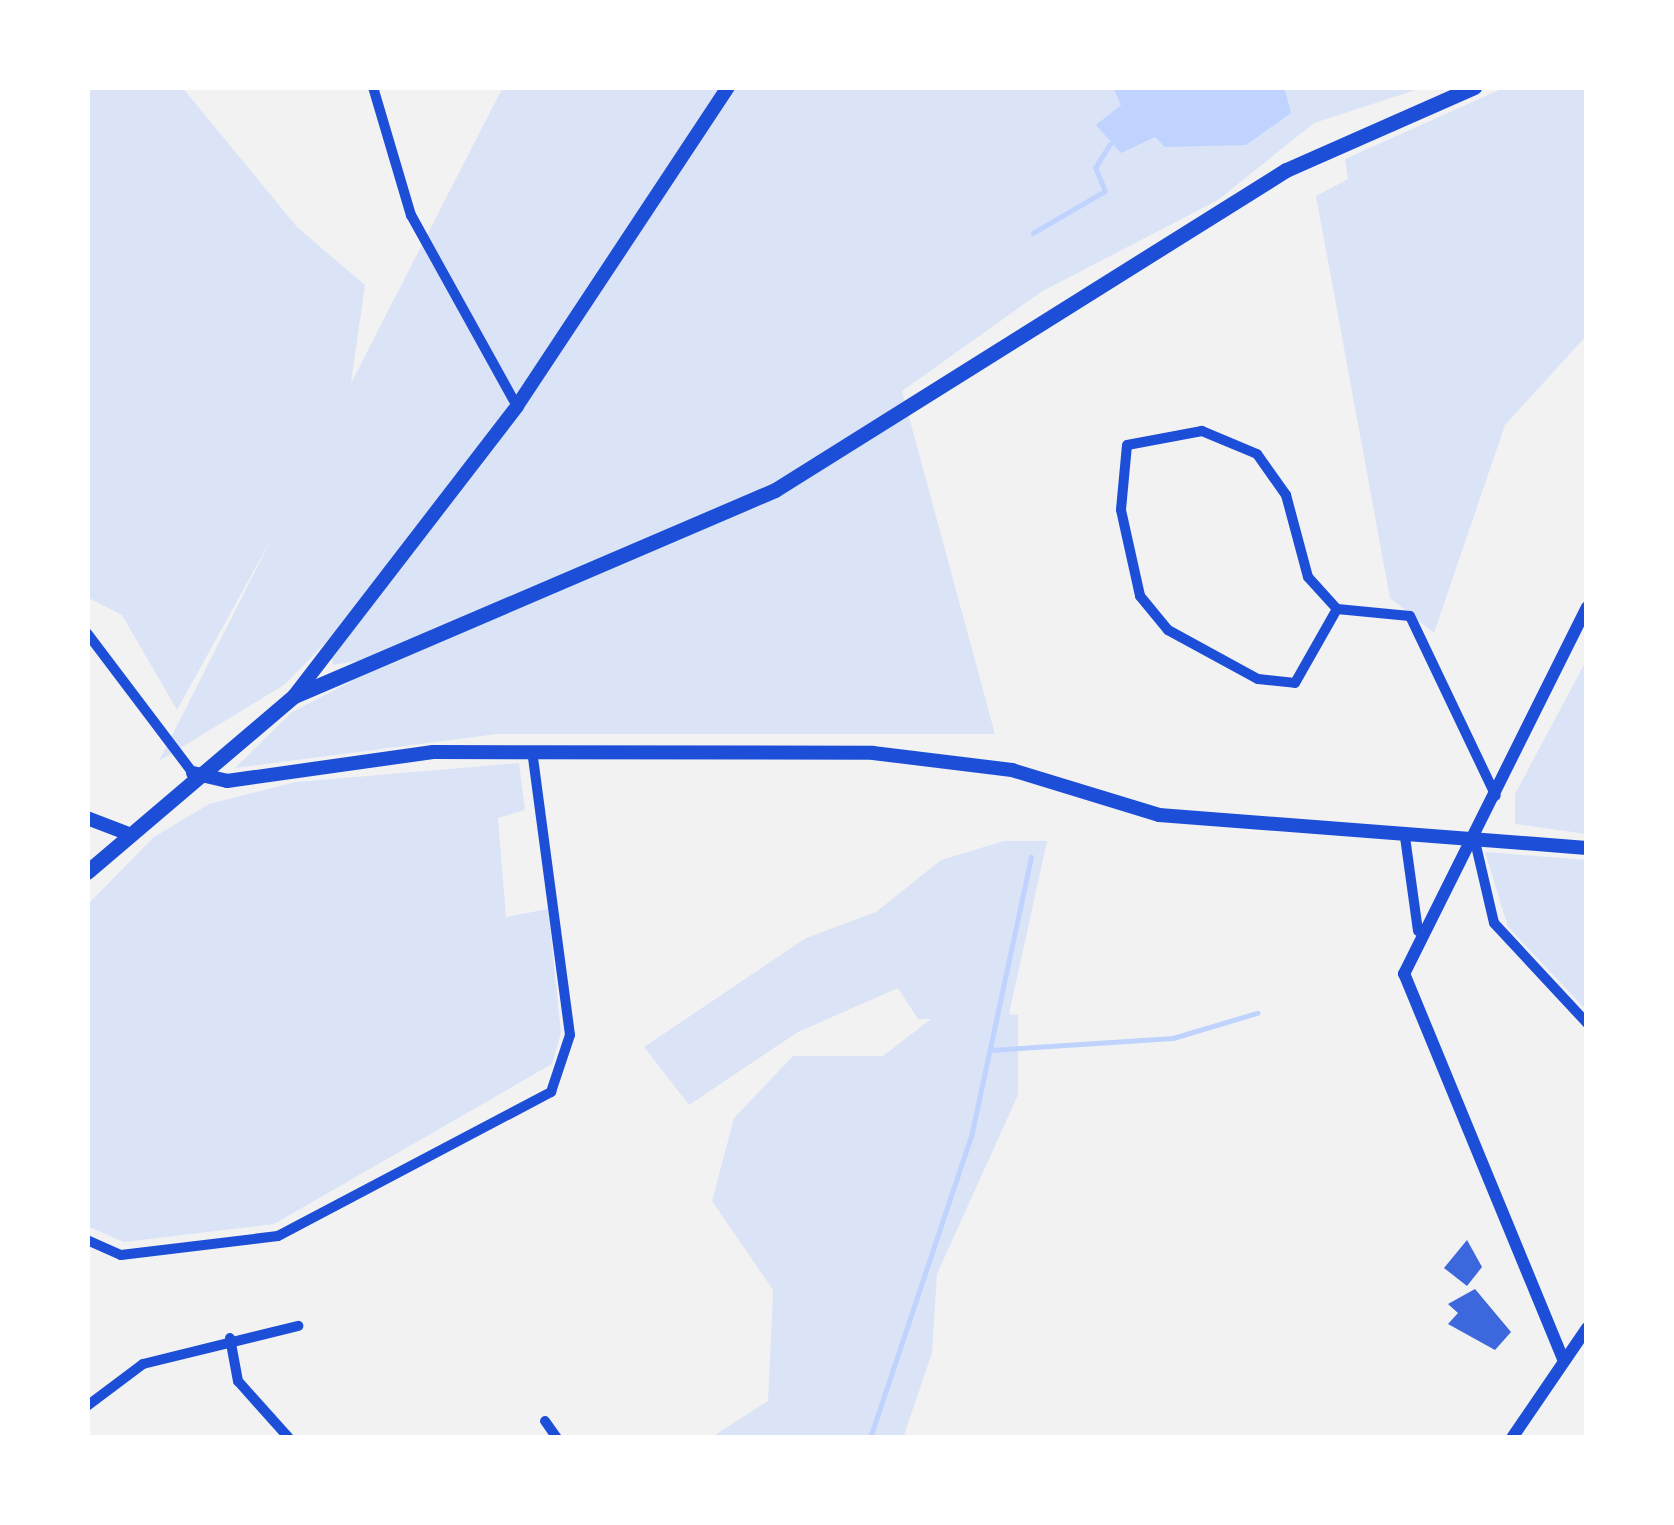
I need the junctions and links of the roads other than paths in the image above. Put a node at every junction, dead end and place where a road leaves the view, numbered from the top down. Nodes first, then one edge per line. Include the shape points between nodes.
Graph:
1 (374, 87) edge
2 (728, 87) edge
3 (1474, 87) edge
4 (517, 406) junction
5 (1587, 607) edge
6 (1336, 609) junction
7 (87, 633) edge
8 (294, 696) junction
9 (532, 756) junction
10 (193, 773) junction
11 (1496, 796) junction
12 (87, 818) edge
13 (126, 833) junction
14 (1405, 837) junction
15 (1474, 837) junction
16 (1587, 848) edge
17 (87, 872) edge
18 (1418, 931) junction
19 (1587, 1023) edge
20 (87, 1240) edge
21 (298, 1326) dead end
22 (1587, 1328) edge
23 (230, 1338) junction
24 (1563, 1359) junction
25 (87, 1406) edge
26 (545, 1420) dead end
27 (289, 1438) edge
28 (556, 1438) edge
29 (1512, 1438) edge

1 - 4 street via 412,215
2 - 4 main road
3 - 8 main road via 1286,170 775,490
4 - 8 main road
5 - 11 street
6 - 6 street via 1295,683 1258,679 1168,630 1140,596 1121,510 1127,445 1202,431 1257,454 1286,495 1308,577
6 - 11 street via 1410,616
7 - 10 street
8 - 10 main road
9 - 10 main road via 348,757 206,782
9 - 14 main road via 954,758 1159,815
9 - 20 street via 570,1035 551,1092 278,1236 121,1255
10 - 13 main road
11 - 15 street
12 - 13 main road
13 - 17 main road
14 - 15 main road
14 - 18 street
15 - 16 main road
15 - 18 street
15 - 19 street via 1494,923
18 - 24 street via 1404,959 1414,1008
21 - 23 street
22 - 24 street
23 - 25 street via 143,1364
23 - 27 street via 238,1382
24 - 29 street
26 - 28 street

